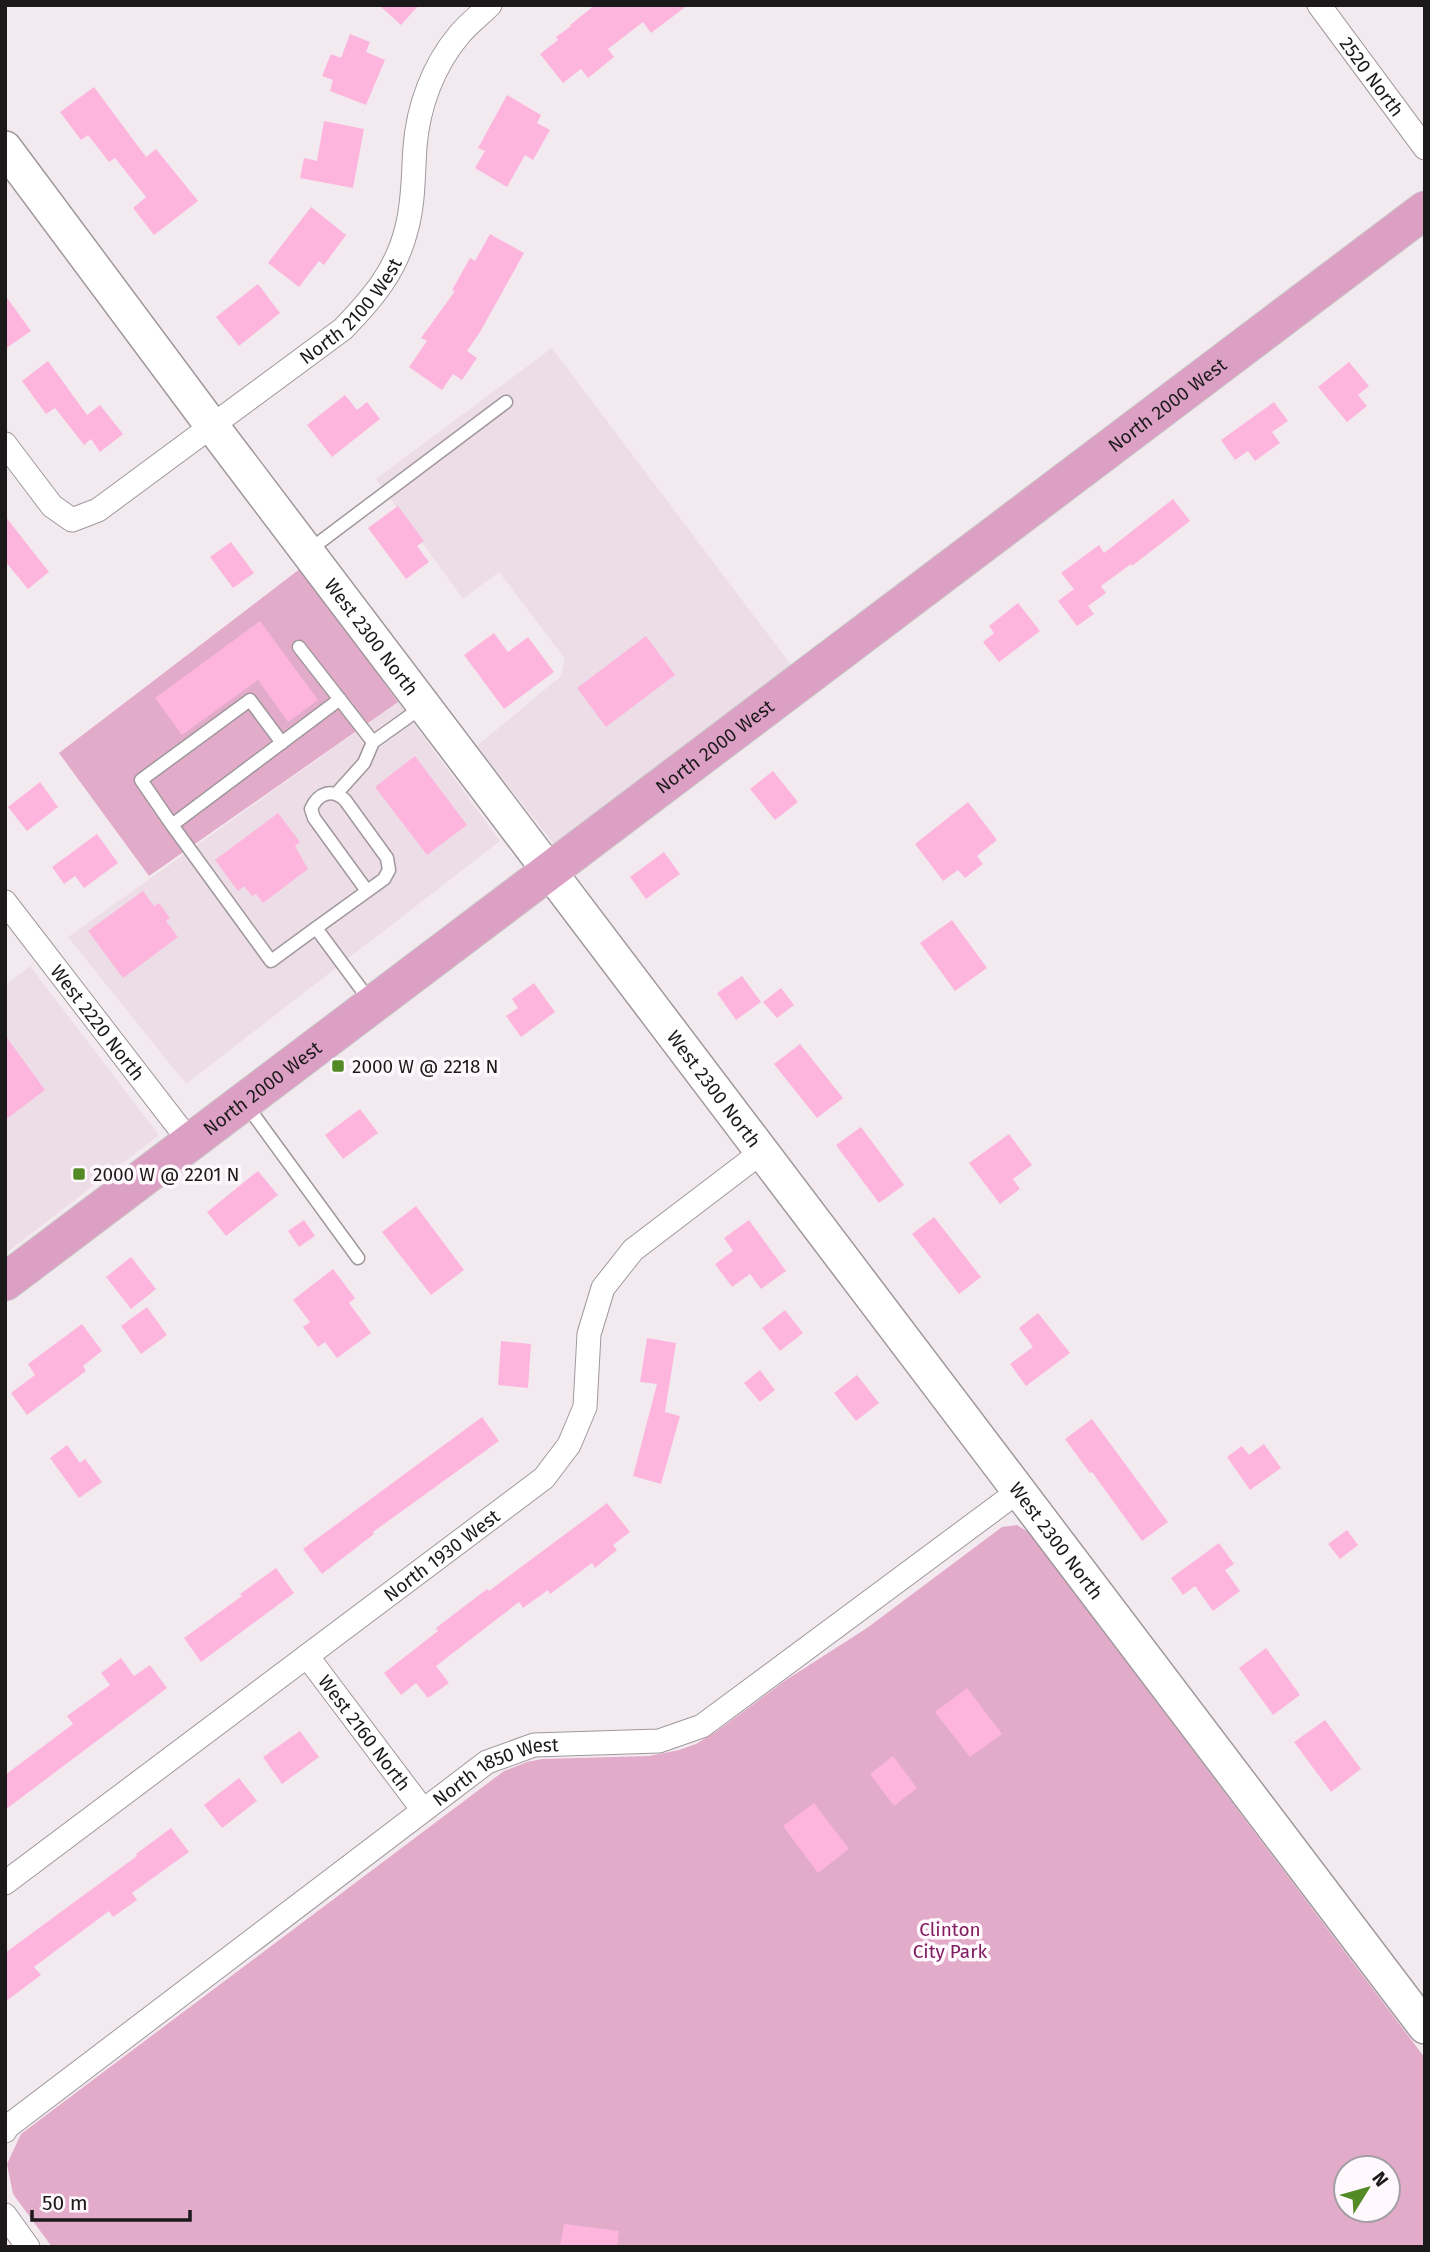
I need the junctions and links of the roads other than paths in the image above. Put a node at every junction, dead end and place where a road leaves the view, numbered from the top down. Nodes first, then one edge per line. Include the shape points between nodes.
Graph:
1 (490, 5) edge
2 (1319, 5) edge
3 (5, 148) edge
4 (1425, 148) edge
5 (1425, 210) edge
6 (506, 402) dead end
7 (212, 426) junction
8 (5, 444) edge
9 (308, 551) junction
10 (299, 647) dead end
11 (340, 699) junction
12 (425, 705) junction
13 (373, 742) junction
14 (282, 743) junction
15 (337, 793) junction
16 (172, 825) junction
17 (550, 870) junction
18 (367, 891) junction
19 (5, 902) edge
20 (316, 928) junction
21 (372, 1004) junction
22 (244, 1101) junction
23 (190, 1142) junction
24 (763, 1151) junction
25 (358, 1258) dead end
26 (5, 1282) edge
27 (1020, 1490) junction
28 (307, 1656) junction
29 (423, 1810) junction
30 (5, 1883) edge
31 (1425, 2027) edge
32 (5, 2131) edge
33 (5, 2215) edge
34 (29, 2247) edge

1 - 7 street, North 2100 West via 460,34 436,69 420,111 407,228 394,265 373,298 343,329
2 - 4 street, 2520 North
3 - 7 street, West 2300 North
5 - 17 main road, North 2000 West
6 - 9 lane
7 - 8 street, North 2100 West via 97,510 72,520 52,506
7 - 9 street, West 2300 North
9 - 12 street, West 2300 North
10 - 11 lane
11 - 13 lane
11 - 14 lane
12 - 13 lane
12 - 17 street, West 2300 North
13 - 15 lane via 364,762
14 - 16 lane
14 - 16 lane via 250,700 141,780
15 - 18 lane via 387,858 389,870 384,879
15 - 18 lane via 327,792 311,809
16 - 20 lane via 271,961
17 - 21 main road, North 2000 West
17 - 24 street, West 2300 North
18 - 20 lane
19 - 23 street, West 2220 North
20 - 21 lane
21 - 22 main road, North 2000 West
22 - 23 main road, North 2000 West
22 - 25 lane
23 - 26 main road, North 2000 West
24 - 27 street, West 2300 North
24 - 28 street, North 1930 West via 633,1250 603,1288 589,1334 585,1407 569,1445 544,1478
27 - 29 street, North 1850 West via 702,1726 659,1741 534,1745 487,1762
27 - 31 street, West 2300 North
28 - 29 street, West 2160 North
28 - 30 street, North 1930 West
29 - 32 street, North 1850 West
33 - 34 street

